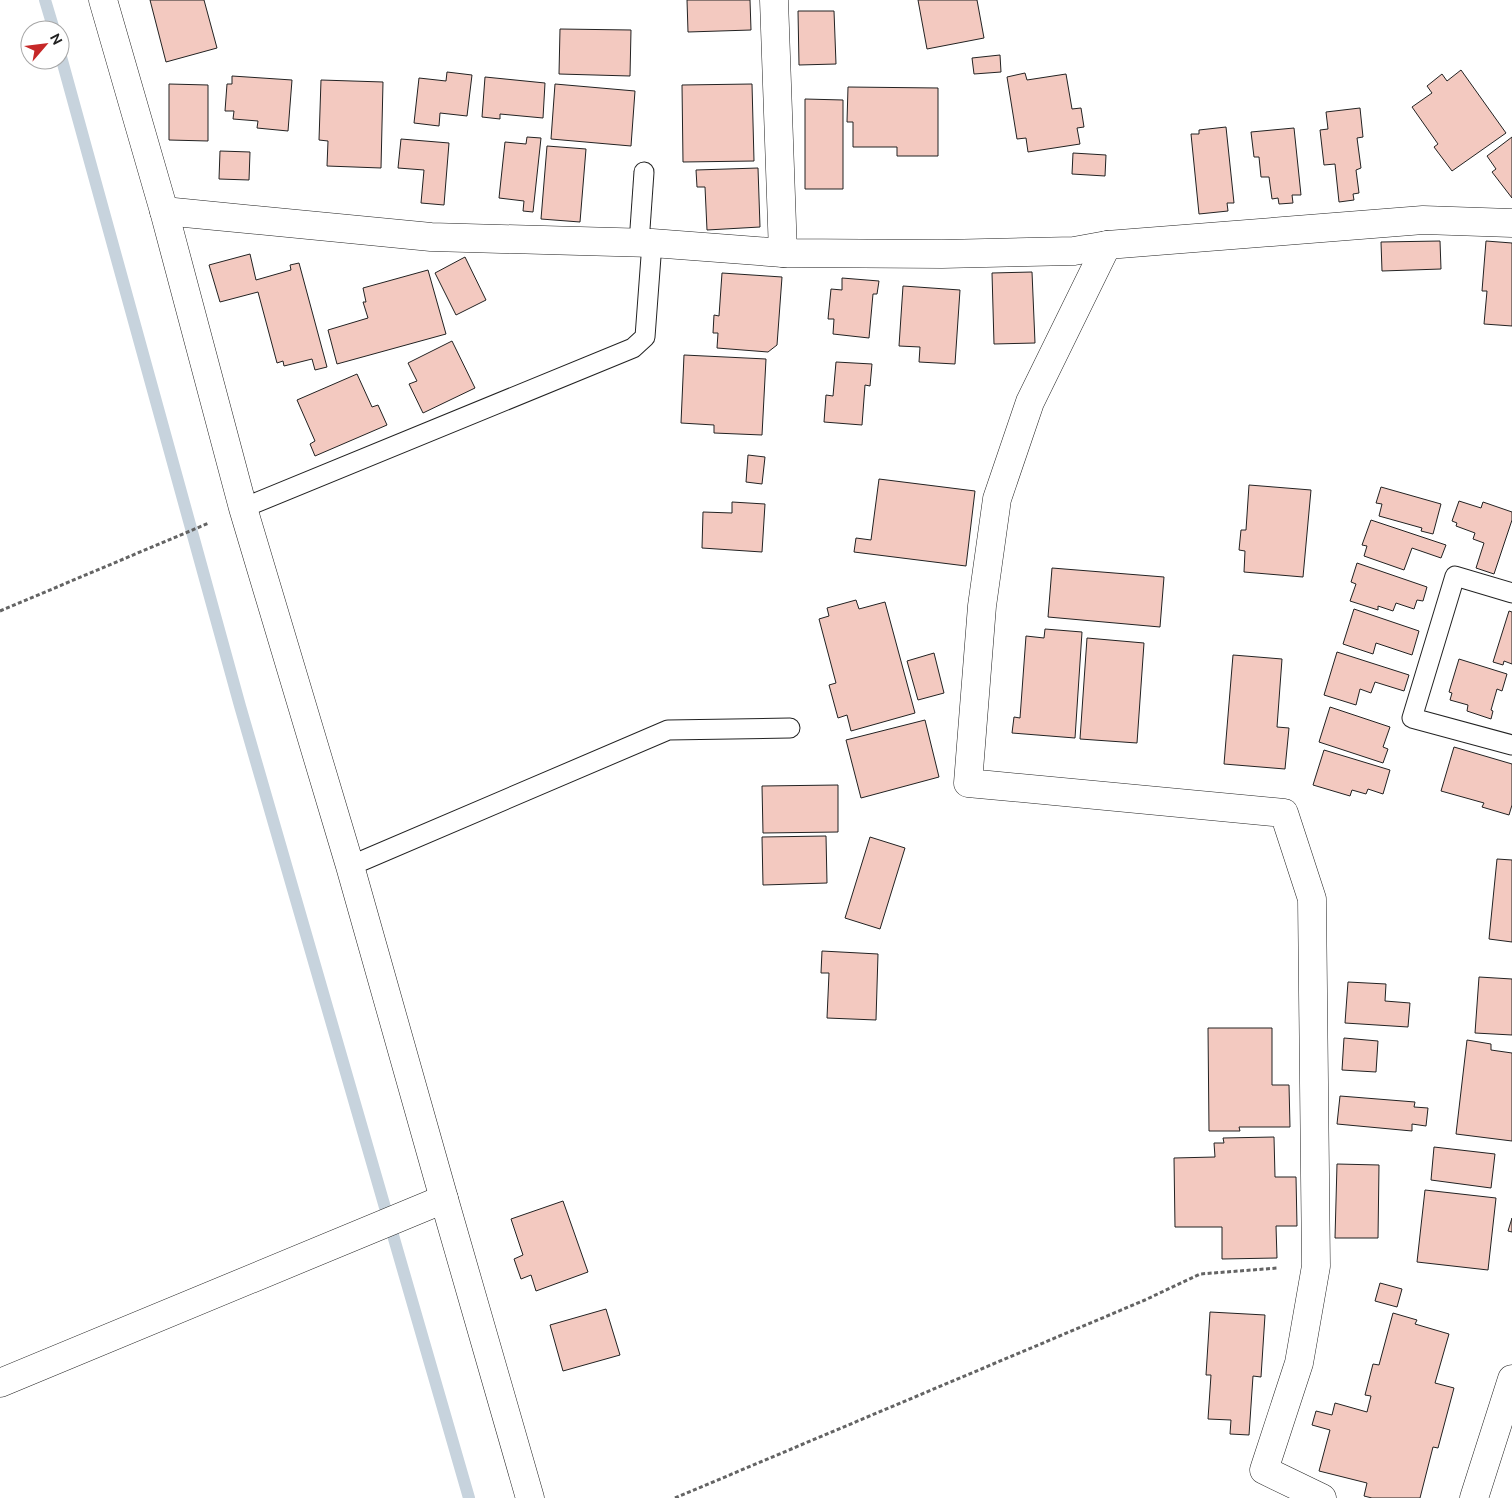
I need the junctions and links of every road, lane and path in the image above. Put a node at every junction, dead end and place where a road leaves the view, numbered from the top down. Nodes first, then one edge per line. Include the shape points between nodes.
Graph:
1 (103, 0) edge
2 (774, 0) edge
3 (644, 172) dead end
4 (164, 210) junction
5 (1512, 223) edge
6 (646, 243) junction
7 (1108, 245) junction
8 (783, 253) junction
9 (243, 508) junction
10 (1512, 593) edge
11 (0, 610) edge
12 (790, 728) dead end
13 (1512, 745) edge
14 (350, 866) junction
15 (444, 1199) junction
16 (1316, 1266) junction
17 (1512, 1378) edge
18 (0, 1383) edge
19 (530, 1498) edge
20 (675, 1498) edge
21 (1322, 1498) edge
22 (1474, 1498) edge

1 - 4 street
2 - 8 street
3 - 6 lane
4 - 6 street via 431,237
4 - 9 street
5 - 7 street via 1423,220
6 - 8 street
6 - 9 lane via 645,337 633,348
7 - 8 street via 1065,251
7 - 16 street via 1030,402 998,499 982,606 968,783 1284,813 1312,899
9 - 11 path
9 - 14 street
10 - 13 lane via 1455,576 1412,718
12 - 14 lane via 668,730
14 - 15 street
15 - 18 street
15 - 19 street
16 - 20 path via 1200,1274
16 - 21 street via 1299,1363 1264,1470
17 - 22 street

